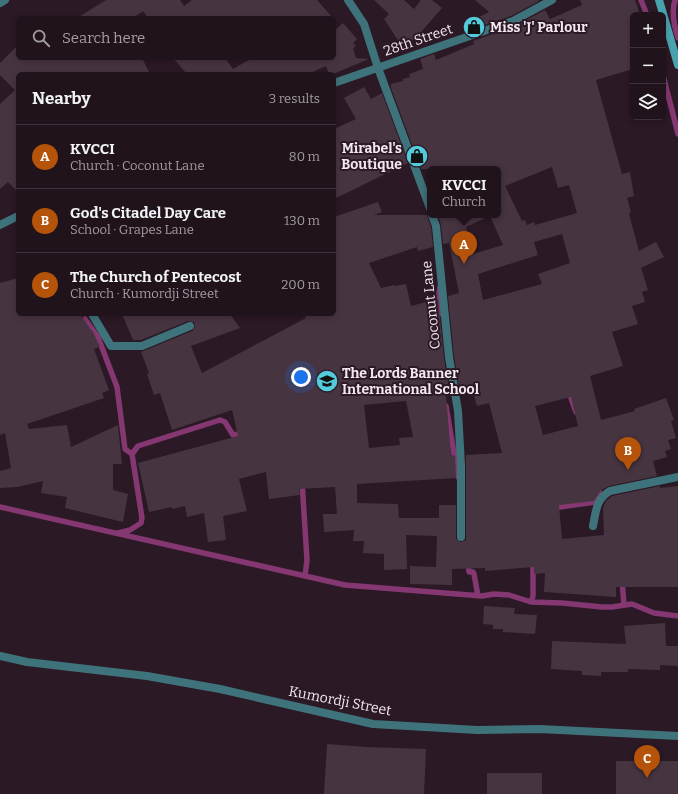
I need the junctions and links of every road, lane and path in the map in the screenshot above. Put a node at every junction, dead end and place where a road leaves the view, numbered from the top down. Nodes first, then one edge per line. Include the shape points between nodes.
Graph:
1 (5, 0) edge
2 (348, 0) edge
3 (552, 0) edge
4 (660, 0) edge
5 (0, 3) edge
6 (678, 65) edge
7 (378, 68) junction
8 (336, 82) edge
9 (427, 200) edge
10 (16, 217) edge
11 (433, 218) edge
12 (0, 225) edge
13 (93, 316) edge
14 (190, 326) dead end
15 (678, 477) edge
16 (592, 526) dead end
17 (461, 536) dead end
18 (0, 656) edge
19 (678, 736) edge

1 - 5 street
2 - 7 street via 364,24
3 - 7 street, 28th Street via 513,21
4 - 6 street
7 - 8 street, 28th Street
7 - 9 street
10 - 12 street
11 - 17 street, Coconut Lane via 449,357 458,411
13 - 14 street via 111,346 142,346
15 - 16 street via 604,494 600,498
18 - 19 street, Kumordji Street via 26,662 146,676 220,689 373,724

